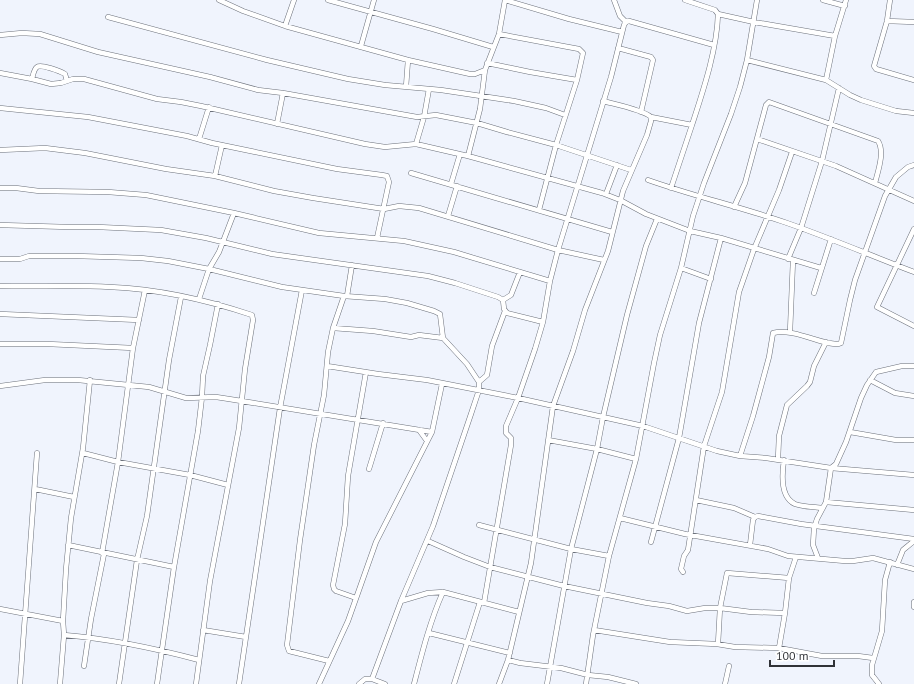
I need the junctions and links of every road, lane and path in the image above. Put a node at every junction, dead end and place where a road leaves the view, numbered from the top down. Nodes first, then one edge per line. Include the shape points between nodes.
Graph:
1 (219, 0) edge
2 (294, 0) edge
3 (328, 0) edge
4 (374, 0) edge
5 (505, 0) edge
6 (614, 0) edge
7 (685, 0) edge
8 (757, 0) edge
9 (823, 0) edge
10 (846, 0) edge
11 (890, 0) edge
12 (337, 1) edge
13 (845, 6) junction
14 (370, 12) junction
15 (718, 14) junction
16 (108, 17) dead end
17 (887, 21) junction
18 (626, 22) junction
19 (754, 22) junction
20 (914, 22) edge
21 (285, 26) junction
22 (622, 32) junction
23 (499, 34) junction
24 (0, 35) edge
25 (835, 36) junction
26 (714, 44) junction
27 (360, 46) junction
28 (493, 47) junction
29 (618, 48) junction
30 (408, 60) junction
31 (747, 60) junction
32 (487, 63) junction
33 (485, 70) junction
34 (0, 73) edge
35 (914, 78) edge
36 (32, 79) junction
37 (577, 80) junction
38 (826, 80) junction
39 (67, 81) junction
40 (406, 87) junction
41 (839, 88) junction
42 (429, 89) junction
43 (283, 93) junction
44 (482, 97) junction
45 (603, 101) junction
46 (0, 108) edge
47 (208, 108) junction
48 (641, 112) junction
49 (914, 113) edge
50 (565, 115) junction
51 (424, 117) junction
52 (651, 117) junction
53 (477, 123) junction
54 (278, 124) junction
55 (831, 124) junction
56 (692, 125) junction
57 (199, 139) junction
58 (757, 139) junction
59 (416, 144) junction
60 (222, 145) junction
61 (556, 145) junction
62 (0, 150) edge
63 (792, 152) junction
64 (460, 154) junction
65 (587, 155) junction
66 (468, 156) junction
67 (822, 161) junction
68 (617, 165) junction
69 (914, 165) edge
70 (631, 170) junction
71 (411, 173) dead end
72 (215, 176) junction
73 (548, 179) junction
74 (648, 180) dead end
75 (875, 183) junction
76 (451, 184) junction
77 (457, 186) junction
78 (578, 187) junction
79 (0, 188) edge
80 (671, 188) junction
81 (887, 190) junction
82 (606, 194) junction
83 (700, 197) junction
84 (620, 200) junction
85 (914, 201) edge
86 (734, 208) junction
87 (384, 209) junction
88 (539, 210) junction
89 (234, 213) junction
90 (448, 216) junction
91 (768, 217) junction
92 (657, 219) junction
93 (568, 220) junction
94 (0, 225) edge
95 (801, 228) junction
96 (914, 229) edge
97 (690, 231) junction
98 (612, 232) junction
99 (377, 238) junction
100 (721, 238) junction
101 (831, 239) junction
102 (223, 242) junction
103 (754, 249) junction
104 (558, 250) junction
105 (865, 253) junction
106 (0, 259) edge
107 (604, 260) junction
108 (790, 260) junction
109 (352, 265) junction
110 (896, 265) junction
111 (681, 268) junction
112 (821, 268) junction
113 (210, 269) junction
114 (520, 272) junction
115 (914, 272) edge
116 (711, 279) junction
117 (550, 281) junction
118 (0, 286) edge
119 (145, 290) junction
120 (302, 290) junction
121 (814, 293) dead end
122 (345, 296) junction
123 (181, 297) junction
124 (199, 299) junction
125 (503, 300) junction
126 (218, 304) junction
127 (505, 312) junction
128 (0, 314) edge
129 (139, 320) junction
130 (542, 322) junction
131 (914, 326) edge
132 (333, 328) junction
133 (790, 332) junction
134 (443, 338) junction
135 (826, 342) junction
136 (0, 344) edge
137 (134, 348) junction
138 (327, 366) junction
139 (914, 366) edge
140 (366, 372) junction
141 (90, 380) junction
142 (870, 380) junction
143 (479, 382) junction
144 (442, 384) junction
145 (128, 385) junction
146 (0, 386) edge
147 (479, 390) junction
148 (164, 391) junction
149 (914, 396) edge
150 (202, 397) junction
151 (518, 398) junction
152 (242, 401) junction
153 (553, 406) junction
154 (280, 408) junction
155 (320, 414) junction
156 (602, 417) junction
157 (358, 421) junction
158 (384, 423) junction
159 (643, 426) junction
160 (419, 430) junction
161 (432, 432) junction
162 (850, 432) junction
163 (679, 438) junction
164 (548, 440) junction
165 (914, 440) edge
166 (427, 441) junction
167 (704, 446) junction
168 (597, 449) junction
169 (37, 453) dead end
170 (83, 453) junction
171 (740, 456) junction
172 (636, 459) junction
173 (778, 459) junction
174 (784, 460) junction
175 (118, 462) junction
176 (154, 468) junction
177 (831, 468) junction
178 (368, 469) dead end
179 (190, 475) junction
180 (914, 475) edge
181 (228, 485) junction
182 (35, 489) junction
183 (74, 497) junction
184 (696, 500) junction
185 (826, 502) junction
186 (824, 508) junction
187 (914, 510) edge
188 (755, 517) junction
189 (620, 518) junction
190 (479, 525) dead end
191 (815, 526) junction
192 (655, 527) junction
193 (496, 530) junction
194 (689, 535) junction
195 (534, 539) junction
196 (914, 540) edge
197 (428, 541) junction
198 (651, 542) dead end
199 (750, 545) junction
200 (68, 546) junction
201 (571, 549) junction
202 (103, 554) junction
203 (609, 556) junction
204 (796, 557) junction
205 (818, 558) junction
206 (137, 560) junction
207 (890, 562) junction
208 (897, 565) junction
209 (174, 567) junction
210 (490, 567) junction
211 (914, 569) edge
212 (683, 572) dead end
213 (528, 577) junction
214 (789, 578) junction
215 (564, 586) junction
216 (443, 592) junction
217 (601, 593) junction
218 (356, 598) junction
219 (401, 601) junction
220 (482, 602) junction
221 (914, 602) edge
222 (914, 607) edge
223 (720, 608) junction
224 (0, 609) edge
225 (519, 612) junction
226 (785, 613) junction
227 (25, 614) junction
228 (63, 621) junction
229 (203, 630) junction
230 (594, 630) junction
231 (429, 633) junction
232 (64, 635) junction
233 (89, 637) junction
234 (246, 637) junction
235 (468, 642) junction
236 (126, 643) junction
237 (718, 644) junction
238 (779, 648) junction
239 (162, 650) junction
240 (510, 653) junction
241 (873, 658) junction
242 (199, 660) junction
243 (508, 660) junction
244 (329, 661) junction
245 (84, 666) dead end
246 (729, 666) dead end
247 (550, 667) junction
248 (588, 675) junction
249 (372, 679) junction
250 (20, 684) edge
251 (60, 684) edge
252 (119, 684) edge
253 (157, 684) edge
254 (196, 684) edge
255 (239, 684) edge
256 (319, 684) edge
257 (360, 684) edge
258 (385, 684) edge
259 (414, 684) edge
260 (454, 684) edge
261 (499, 684) edge
262 (547, 684) edge
263 (586, 684) edge
264 (636, 684) edge
265 (725, 684) edge
266 (878, 684) edge

1 - 21 street
2 - 21 street
3 - 12 street
4 - 14 street
5 - 22 street
5 - 23 street
6 - 18 street via 620,16
7 - 15 street via 715,10
8 - 19 street
9 - 13 street
10 - 13 street
11 - 17 street
12 - 14 street
13 - 25 street
14 - 27 street
14 - 28 street
15 - 19 street
15 - 26 street
16 - 40 street via 267,60 348,79
17 - 20 street
17 - 35 street via 874,66 876,69
18 - 22 street
18 - 26 street
19 - 25 street
19 - 31 street
21 - 27 street
22 - 29 street
23 - 28 street
23 - 37 street via 579,49 583,53 583,58
24 - 43 street via 40,34 104,53 258,90
25 - 38 street
26 - 56 street
27 - 30 street
28 - 32 street
29 - 45 street
29 - 48 street via 651,57 653,60
30 - 33 street via 470,74
30 - 40 street
31 - 38 street
31 - 83 street via 731,114
32 - 33 street
32 - 37 street
33 - 44 street
34 - 36 street
36 - 39 street via 51,84
36 - 39 street via 35,68 41,66 65,74
37 - 50 street
38 - 41 street
39 - 47 street via 84,79 157,99
40 - 42 street
41 - 49 street via 861,100
41 - 55 street
42 - 44 street
42 - 51 street
43 - 51 street
43 - 54 street
44 - 50 street via 531,104
44 - 53 street
45 - 48 street
45 - 65 street
46 - 57 street via 88,117
47 - 54 street
47 - 57 street
48 - 52 street
50 - 61 street
51 - 53 street via 436,115
51 - 59 street
52 - 56 street
52 - 70 street via 647,135
53 - 61 street
53 - 66 street
54 - 59 street via 377,146
55 - 58 street via 769,102
55 - 67 street
55 - 75 street via 880,144
56 - 80 street
57 - 60 street
58 - 63 street
58 - 86 street via 745,183
59 - 64 street
60 - 72 street
60 - 87 street via 338,169 387,176
61 - 65 street
61 - 73 street
62 - 72 street via 45,148 166,170
63 - 67 street
63 - 91 street
64 - 66 street
64 - 76 street
65 - 68 street
65 - 78 street
66 - 73 street
67 - 75 street
67 - 95 street
68 - 70 street
68 - 82 street
69 - 81 street via 896,178
70 - 84 street
71 - 76 street
72 - 87 street via 298,196
73 - 78 street
73 - 88 street
74 - 80 street
75 - 81 street
76 - 77 street
77 - 88 street
77 - 90 street
78 - 82 street
78 - 93 street
79 - 89 street via 146,196
80 - 83 street
81 - 85 street
81 - 105 street
82 - 84 street
83 - 86 street
83 - 97 street
84 - 92 street
84 - 98 street
86 - 91 street
87 - 90 street via 408,206
87 - 99 street
88 - 93 street
89 - 99 street via 319,233
89 - 102 street
90 - 104 street
91 - 95 street
91 - 103 street
92 - 97 street
92 - 156 street via 636,282
93 - 98 street
93 - 104 street
94 - 102 street via 148,229
95 - 101 street
95 - 108 street
96 - 110 street
97 - 100 street
97 - 111 street
98 - 107 street
99 - 114 street via 454,252
100 - 103 street
100 - 116 street
101 - 105 street
101 - 112 street
102 - 109 street via 272,254
102 - 113 street
103 - 108 street
103 - 167 street via 739,292 722,392
104 - 107 street
104 - 117 street
105 - 110 street
105 - 135 street via 851,293 841,343
106 - 113 street via 109,256 161,260
107 - 153 street
108 - 112 street
108 - 133 street
109 - 122 street
109 - 125 street via 421,275 455,283
110 - 115 street
110 - 131 street via 877,307
111 - 116 street
111 - 159 street via 660,334
112 - 121 street
113 - 120 street
113 - 124 street
114 - 117 street
114 - 125 street via 511,295
116 - 163 street via 699,324
117 - 130 street
118 - 119 street via 110,287
119 - 123 street
119 - 129 street
120 - 122 street
120 - 154 street
122 - 132 street
122 - 134 street via 393,300 434,311 440,314
123 - 124 street
123 - 148 street
124 - 126 street
125 - 127 street
126 - 150 street via 203,376
126 - 152 street via 253,317
127 - 130 street
127 - 143 street via 492,346 487,375
128 - 129 street
129 - 137 street
130 - 151 street
132 - 134 street
132 - 138 street
133 - 135 street
133 - 171 street via 773,333
134 - 143 street via 467,364
135 - 173 street via 814,366 810,382 787,405
136 - 137 street
137 - 145 street
138 - 140 street
138 - 155 street
139 - 142 street via 876,372
140 - 144 street
140 - 157 street
141 - 145 street
141 - 146 street via 61,379
141 - 170 street
142 - 149 street via 894,393
142 - 162 street
143 - 147 street
144 - 147 street
144 - 161 street
145 - 148 street
145 - 175 street
147 - 151 street
147 - 197 street
148 - 150 street via 186,398
148 - 176 street
150 - 152 street
150 - 179 street
151 - 153 street
151 - 193 street via 506,426 511,444
152 - 154 street
152 - 181 street
153 - 156 street
153 - 164 street
154 - 155 street
154 - 234 street
155 - 157 street
155 - 244 street via 287,645 289,651
156 - 159 street
156 - 168 street
157 - 158 street
157 - 218 street via 348,476 346,519 333,585 336,591
158 - 160 street
158 - 178 street
159 - 163 street
159 - 172 street
160 - 161 street
160 - 166 street
161 - 166 street
162 - 165 street via 896,440
162 - 177 street via 836,464
163 - 167 street
163 - 192 street
164 - 168 street
164 - 195 street
166 - 218 street via 376,542
167 - 171 street
167 - 184 street
168 - 172 street
168 - 201 street
169 - 182 street
170 - 175 street
170 - 183 street
171 - 173 street
172 - 189 street
173 - 174 street
174 - 177 street
174 - 186 street via 782,478 790,500 799,505
175 - 176 street
175 - 202 street
176 - 179 street
176 - 206 street
177 - 180 street
177 - 185 street
179 - 181 street
179 - 209 street
181 - 229 street
182 - 183 street
182 - 227 street
183 - 200 street
184 - 188 street via 734,508
184 - 194 street
185 - 186 street
185 - 187 street
186 - 191 street
188 - 191 street
188 - 199 street
189 - 192 street
189 - 203 street
190 - 193 street
191 - 196 street
191 - 205 street via 813,545
192 - 194 street
192 - 198 street
193 - 195 street
193 - 210 street
194 - 199 street
194 - 212 street via 688,550 681,569
195 - 201 street
195 - 213 street
196 - 208 street via 902,550
197 - 210 street
197 - 219 street
199 - 204 street
200 - 202 street
200 - 228 street
201 - 203 street
201 - 215 street
202 - 206 street
202 - 233 street
203 - 217 street
204 - 205 street
204 - 214 street
205 - 207 street via 853,561 873,558
206 - 209 street
206 - 236 street
207 - 208 street
207 - 241 street via 885,580 882,631
208 - 211 street
209 - 239 street
210 - 213 street
210 - 220 street
213 - 215 street
213 - 225 street
214 - 223 street via 727,573
214 - 226 street
215 - 217 street
215 - 247 street
216 - 219 street via 428,593
216 - 220 street
216 - 231 street
217 - 223 street via 687,611
217 - 230 street
218 - 244 street
219 - 249 street
220 - 225 street
220 - 235 street
221 - 222 street
223 - 226 street
223 - 237 street
224 - 227 street
225 - 240 street
226 - 238 street
227 - 228 street
227 - 250 street
228 - 232 street
229 - 234 street
229 - 242 street
230 - 237 street via 670,642
230 - 248 street
231 - 235 street
231 - 259 street
232 - 233 street
232 - 251 street
233 - 236 street
233 - 245 street
234 - 255 street
235 - 240 street
235 - 260 street
236 - 239 street
236 - 252 street
237 - 238 street
238 - 241 street via 822,656
239 - 242 street
239 - 253 street
240 - 243 street
241 - 266 street via 872,675
242 - 254 street
243 - 247 street
243 - 261 street
244 - 256 street
246 - 265 street
247 - 248 street
247 - 262 street
248 - 263 street
248 - 264 street
249 - 257 street via 365,679
249 - 258 street

